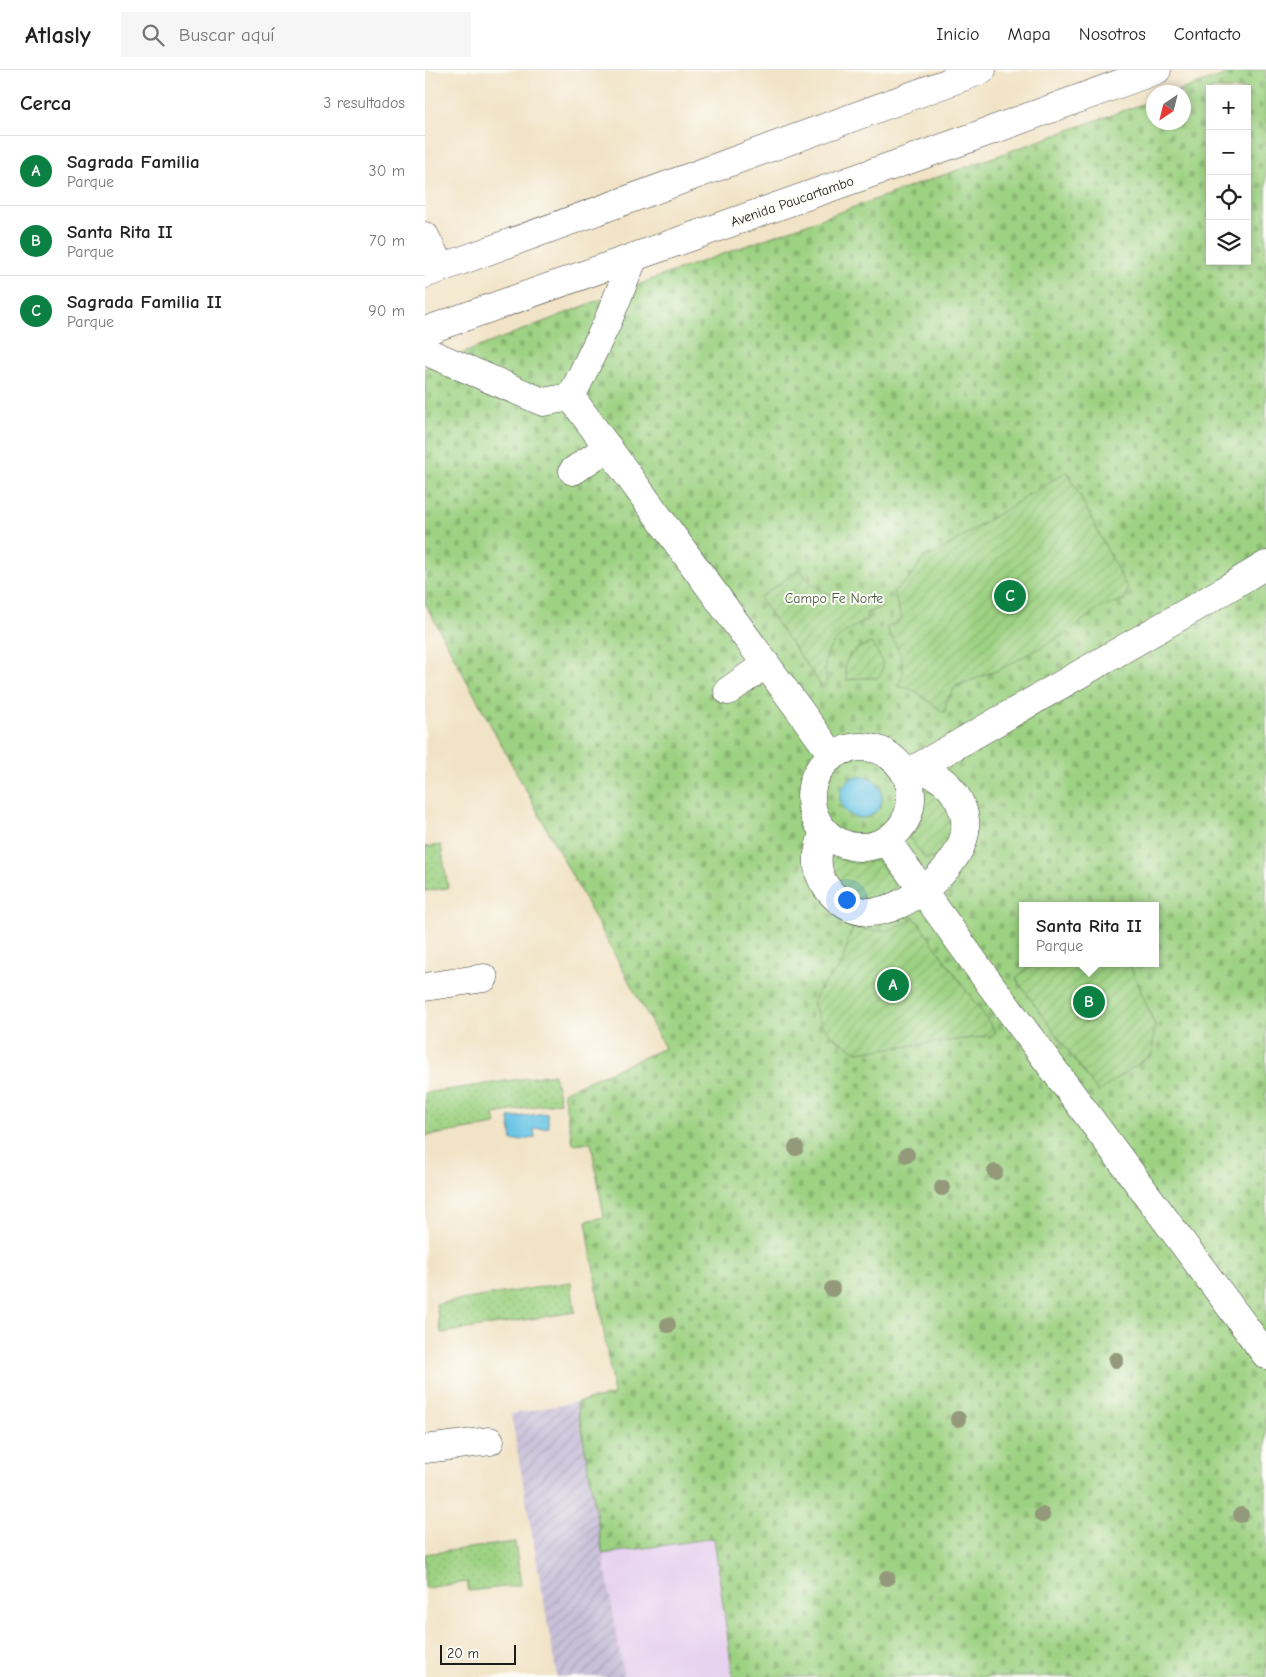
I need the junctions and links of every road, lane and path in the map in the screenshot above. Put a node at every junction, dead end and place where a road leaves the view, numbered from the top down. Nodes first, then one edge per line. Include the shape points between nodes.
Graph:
1 (981, 70) edge
2 (1157, 70) edge
3 (425, 236) edge
4 (634, 256) junction
5 (433, 271) edge
6 (425, 331) edge
7 (425, 351) edge
8 (571, 397) junction
9 (608, 447) junction
10 (573, 471) dead end
11 (1266, 565) edge
12 (766, 664) junction
13 (728, 691) dead end
14 (833, 756) junction
15 (905, 774) junction
16 (824, 830) junction
17 (887, 841) junction
18 (923, 890) junction
19 (484, 978) dead end
20 (425, 987) edge
21 (1266, 1355) edge
22 (491, 1441) dead end
23 (425, 1449) edge

1 - 5 main road
2 - 4 main road, Avenida Paucartambo
3 - 5 main road
4 - 6 main road, Avenida Paucartambo
4 - 8 main road via 607,323
7 - 8 main road via 543,402
8 - 9 main road
9 - 10 main road
9 - 12 main road
11 - 15 main road
12 - 13 main road
12 - 14 main road
14 - 15 main road via 848,749 865,747 896,761
14 - 16 main road via 813,783 811,800 815,816
15 - 17 main road via 911,789 911,805 906,820
15 - 18 main road via 916,770 947,784 958,798 964,814 962,844 954,858
16 - 17 main road via 837,841 852,846 865,848
16 - 18 main road via 818,847 817,865 823,883 834,897 849,907 867,912 885,910
17 - 18 main road
18 - 21 main road
19 - 20 main road
22 - 23 main road

